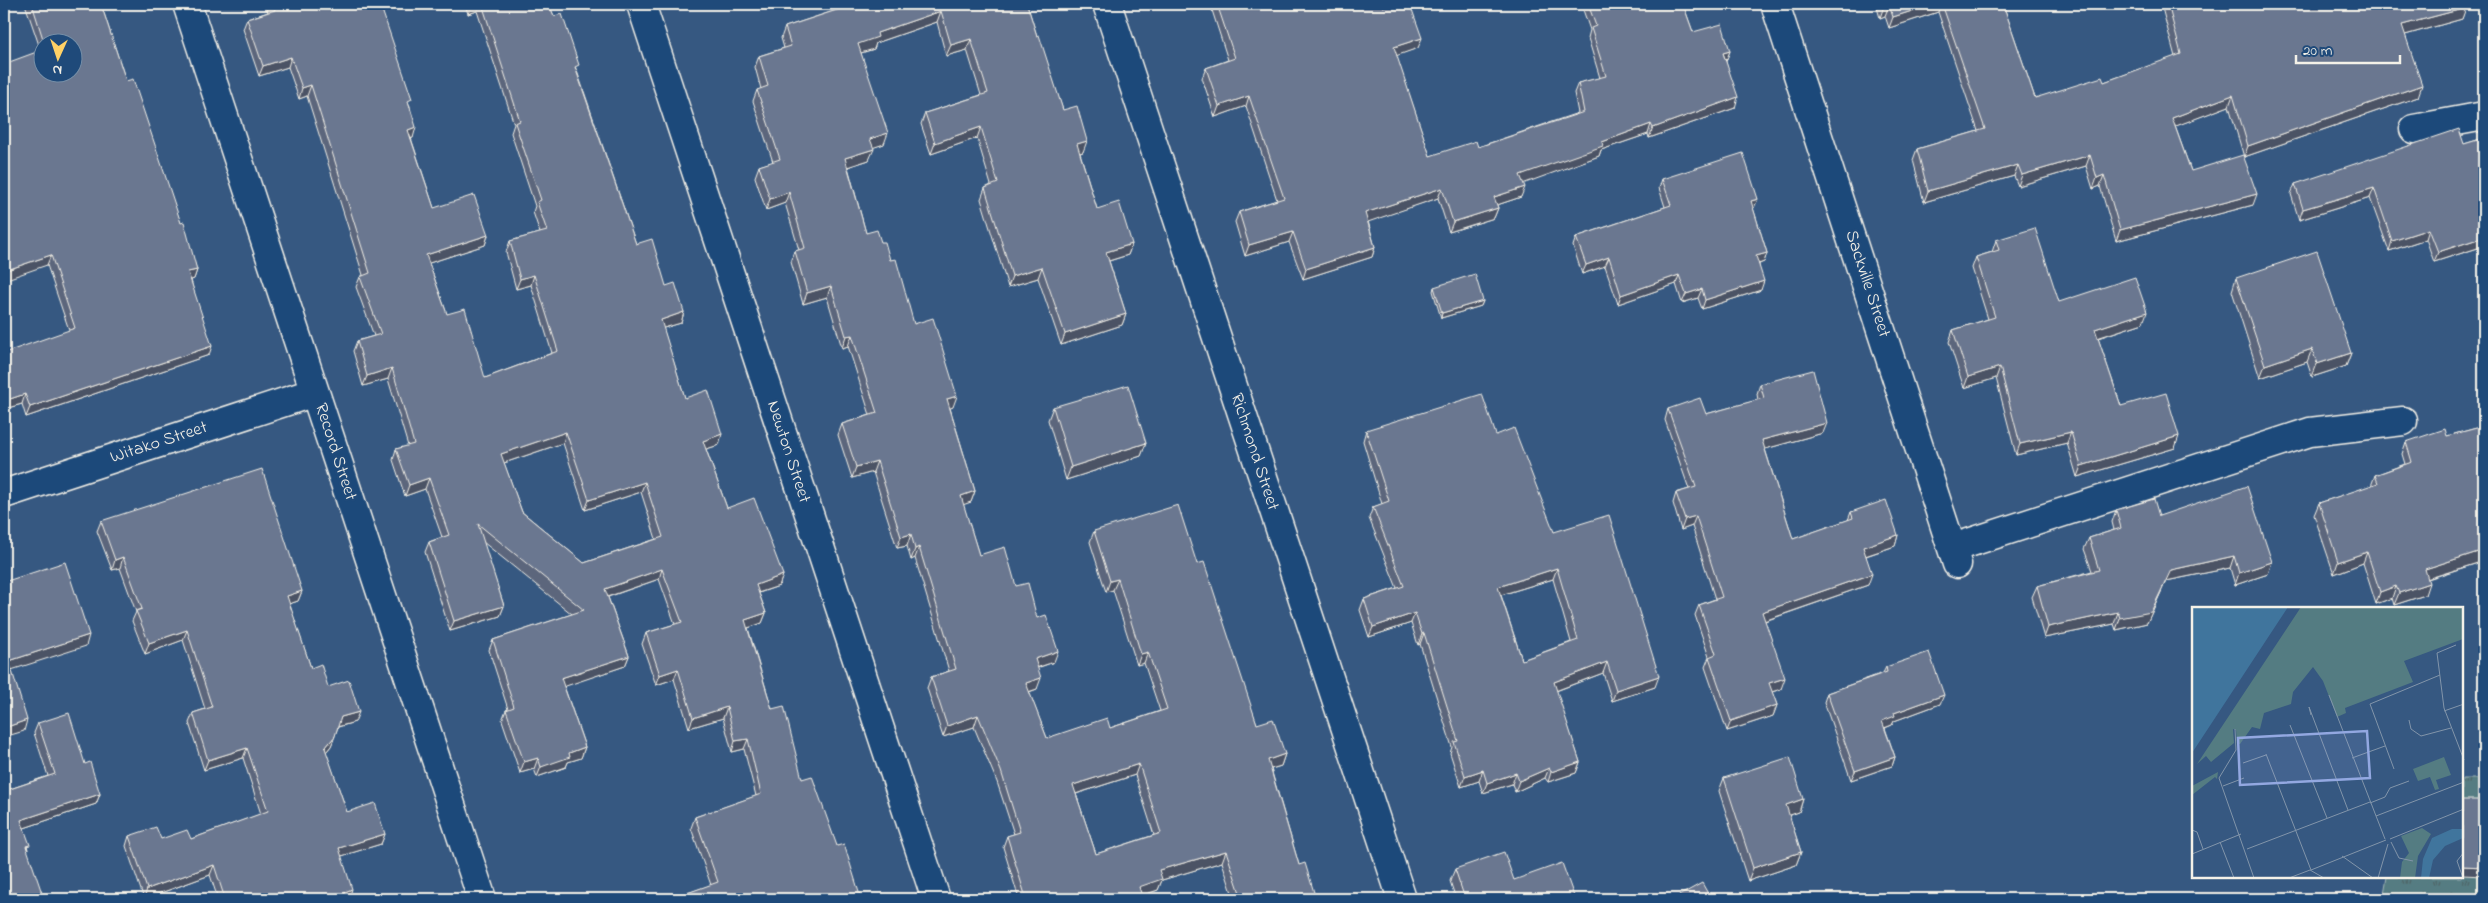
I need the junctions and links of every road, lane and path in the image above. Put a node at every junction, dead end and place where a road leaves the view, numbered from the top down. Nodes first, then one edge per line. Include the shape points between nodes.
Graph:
1 (187, 4) edge
2 (641, 4) edge
3 (1107, 4) edge
4 (1775, 4) edge
5 (2484, 116) edge
6 (2414, 129) dead end
7 (315, 392) junction
8 (2403, 421) dead end
9 (4, 494) edge
10 (482, 899) edge
11 (936, 899) edge
12 (1402, 899) edge

1 - 7 street, Record Street
2 - 11 street, Newton Street
3 - 12 street, Richmond Street
4 - 8 street, Sackville Street via 1955,556 2310,432
5 - 6 street
7 - 9 street, Witako Street
7 - 10 street, Record Street

